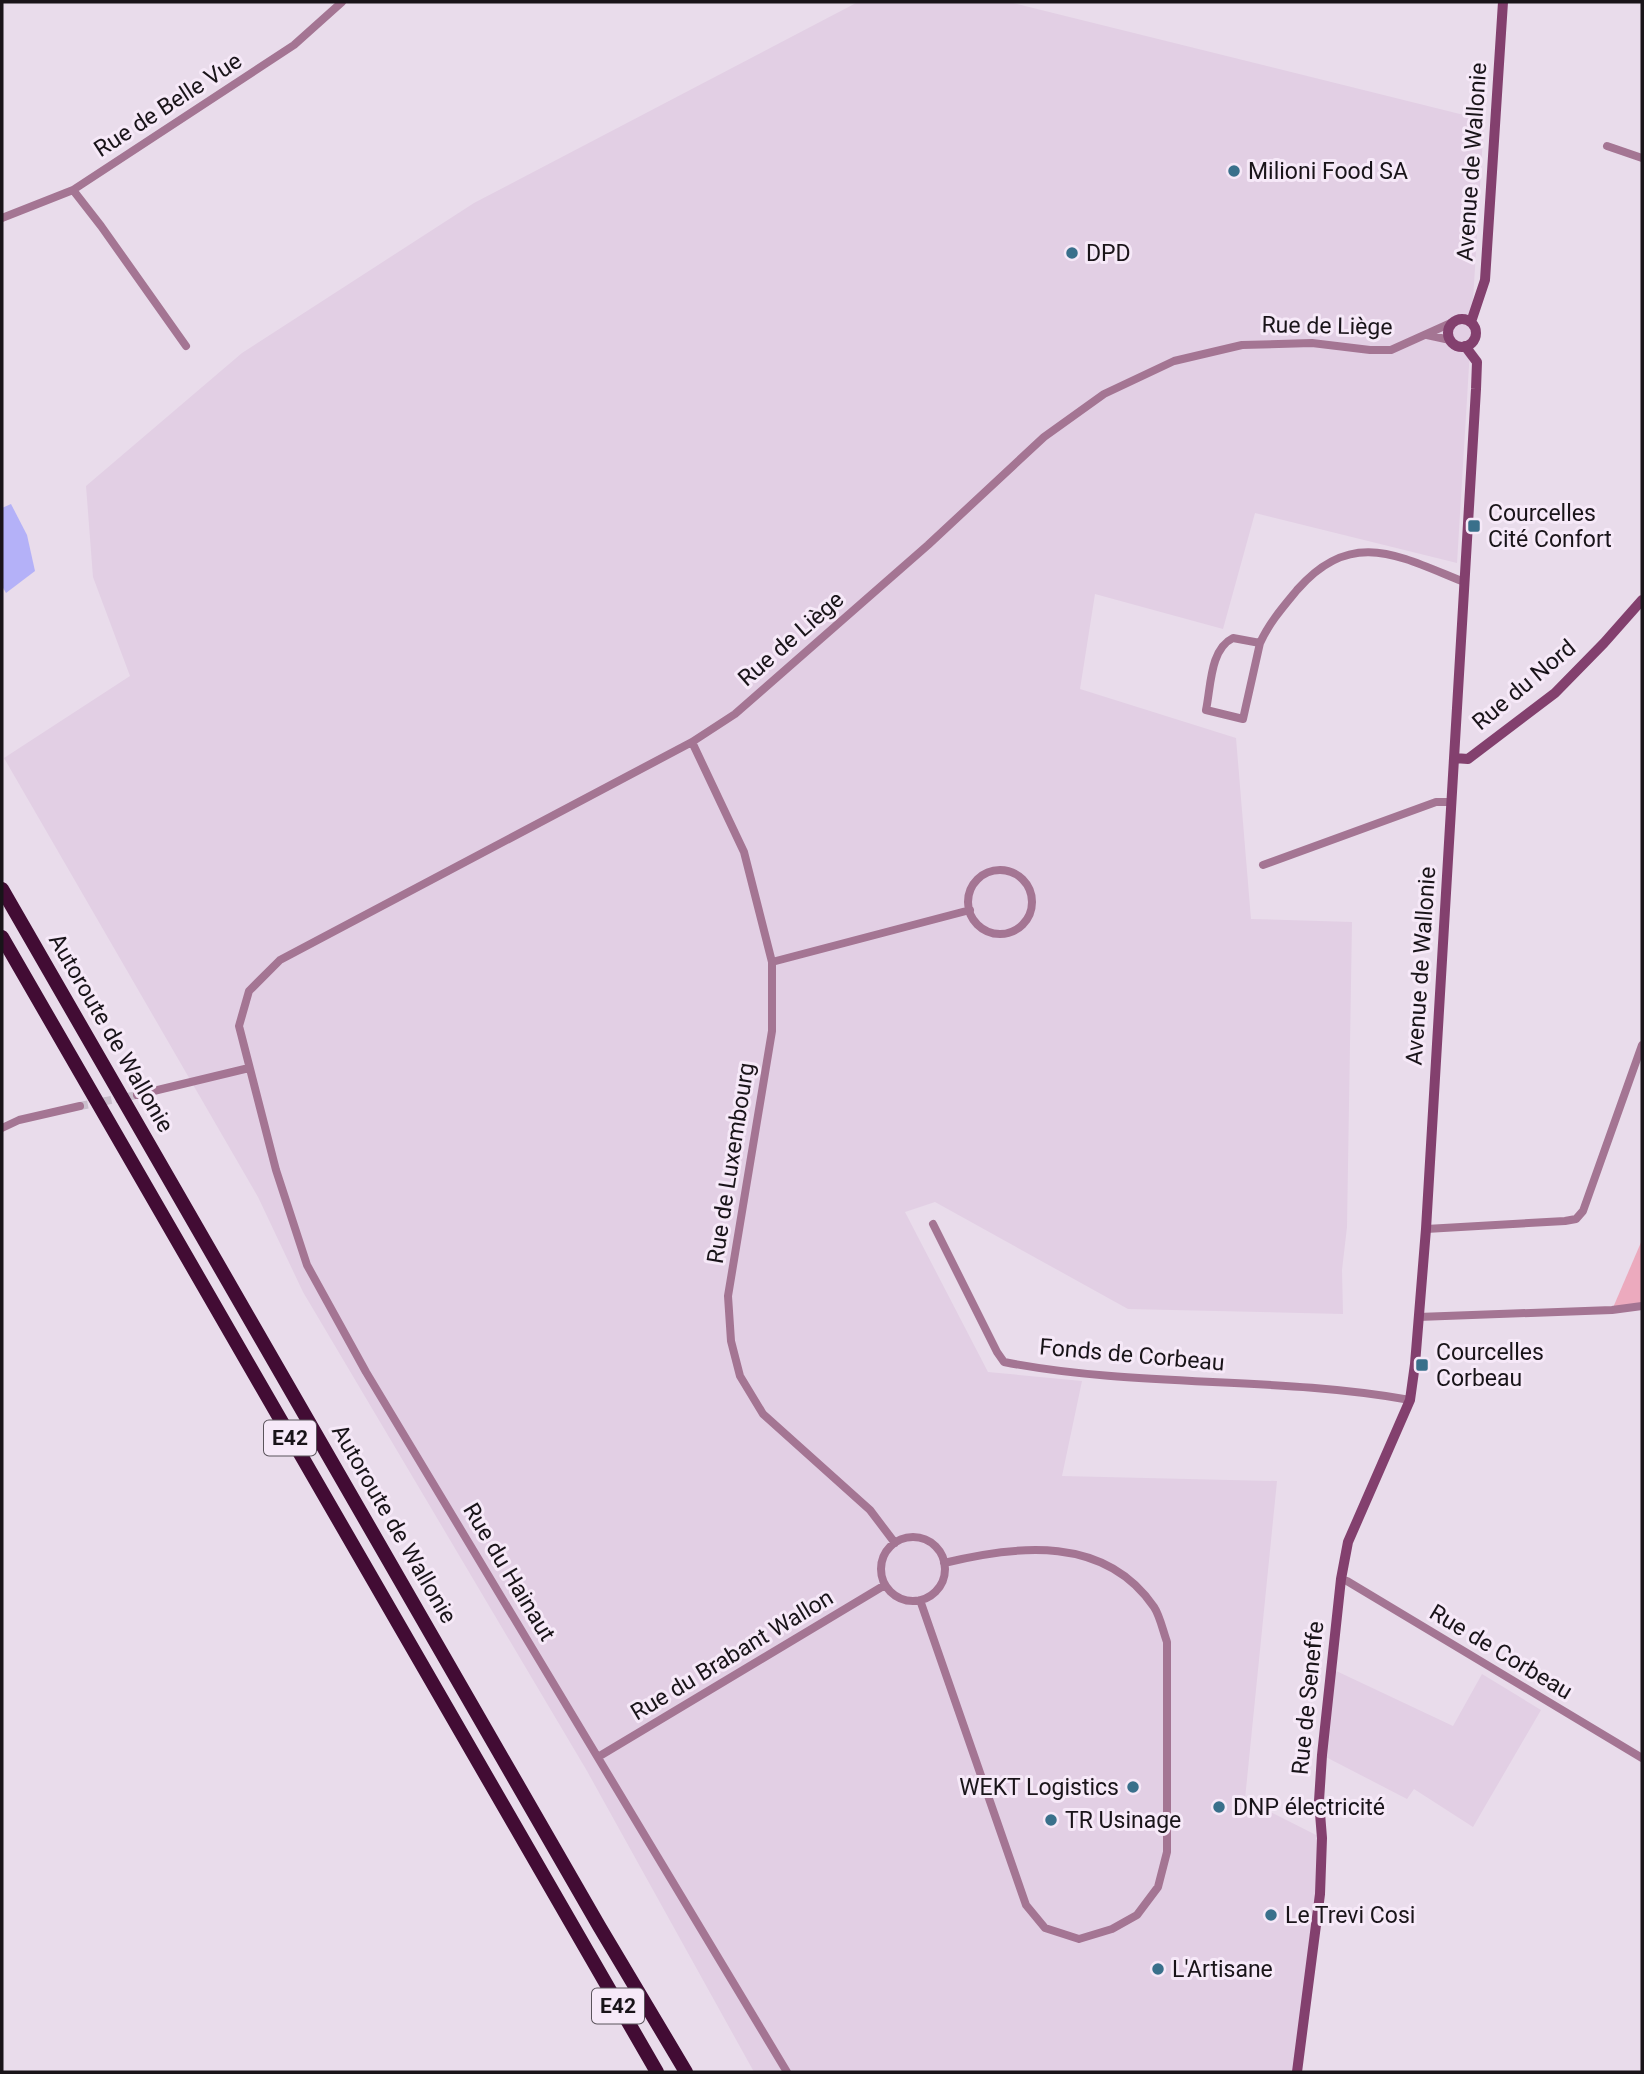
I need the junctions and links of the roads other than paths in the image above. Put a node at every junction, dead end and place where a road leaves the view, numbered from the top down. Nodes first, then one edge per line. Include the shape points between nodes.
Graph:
1 (342, 2) edge
2 (1503, 2) edge
3 (1607, 146) dead end
4 (1642, 158) edge
5 (73, 190) junction
6 (2, 218) edge
7 (1471, 322) junction
8 (1451, 323) junction
9 (1427, 335) junction
10 (1450, 340) junction
11 (186, 346) dead end
12 (1465, 346) junction
13 (1464, 582) junction
14 (1642, 600) edge
15 (1260, 643) junction
16 (692, 742) junction
17 (1454, 758) junction
18 (1452, 802) junction
19 (1263, 865) dead end
20 (2, 889) edge
21 (970, 910) junction
22 (2, 937) edge
23 (772, 962) junction
24 (1642, 1045) edge
25 (249, 1068) junction
26 (137, 1095) tunnel mouth
27 (80, 1106) tunnel mouth
28 (2, 1128) edge
29 (933, 1224) dead end
30 (1426, 1229) junction
31 (1642, 1306) edge
32 (1418, 1317) junction
33 (1410, 1400) junction
34 (895, 1543) junction
35 (944, 1563) junction
36 (1341, 1579) junction
37 (885, 1586) junction
38 (920, 1600) junction
39 (598, 1758) junction
40 (1642, 1758) edge
41 (657, 2072) edge
42 (686, 2072) edge
43 (787, 2072) edge
44 (1297, 2072) edge

1 - 5 street, Rue de Belle Vue via 294,45
2 - 7 street, Avenue de Wallonie via 1485,280
3 - 4 street
5 - 6 street, Rue de Belle Vue
5 - 11 street
7 - 8 street via 1463,318
7 - 12 street via 1475,338
8 - 9 street, Rue de Liège
8 - 10 street
9 - 10 street
9 - 16 street, Rue de Liège via 1391,351 1311,343 1242,345 1174,362 1104,394 1044,437 735,714
10 - 12 street
12 - 13 street, Avenue de Wallonie via 1477,362
13 - 15 street via 1400,557 1367,551 1346,554 1310,576 1267,627
13 - 17 street, Avenue de Wallonie
14 - 17 street, Rue du Nord via 1555,693 1468,759
15 - 15 street via 1233,638 1224,642 1217,652 1206,710 1243,719
16 - 23 street, Rue de Luxembourg via 744,852
16 - 25 street, Rue de Liège via 280,960 249,991 239,1026
17 - 18 street, Avenue de Wallonie
18 - 19 street via 1436,802
18 - 30 street, Avenue de Wallonie
20 - 42 highway, Autoroute de Wallonie / E42
21 - 21 street via 982,928 1006,933 1028,918 1032,897 1023,879 995,870 973,885
21 - 23 street
22 - 41 highway, Autoroute de Wallonie / E42
23 - 34 street, Rue de Luxembourg via 772,1031 728,1296 731,1341 740,1376 763,1414 870,1510
24 - 30 street via 1583,1211 1576,1219
25 - 26 street
25 - 39 street, Rue du Hainaut via 307,1265 366,1372
27 - 28 street
29 - 33 street, Fonds de Corbeau via 1004,1362
30 - 32 street, Avenue de Wallonie
31 - 32 street
32 - 33 street, Avenue de Wallonie
33 - 36 street, Avenue de Wallonie via 1348,1542
34 - 35 street via 925,1540
34 - 37 street via 883,1557
35 - 38 street via 937,1590
35 - 38 street via 990,1552 1038,1548 1078,1555 1108,1565 1135,1584 1156,1609 1167,1642 1167,1852 1158,1887 1137,1915 1079,1939 1045,1928 1026,1905
36 - 40 street, Rue de Corbeau
36 - 44 street, Rue de Seneffe via 1322,1755 1320,1894
37 - 38 street via 900,1599
37 - 39 street, Rue du Brabant Wallon
39 - 43 street, Rue du Hainaut

